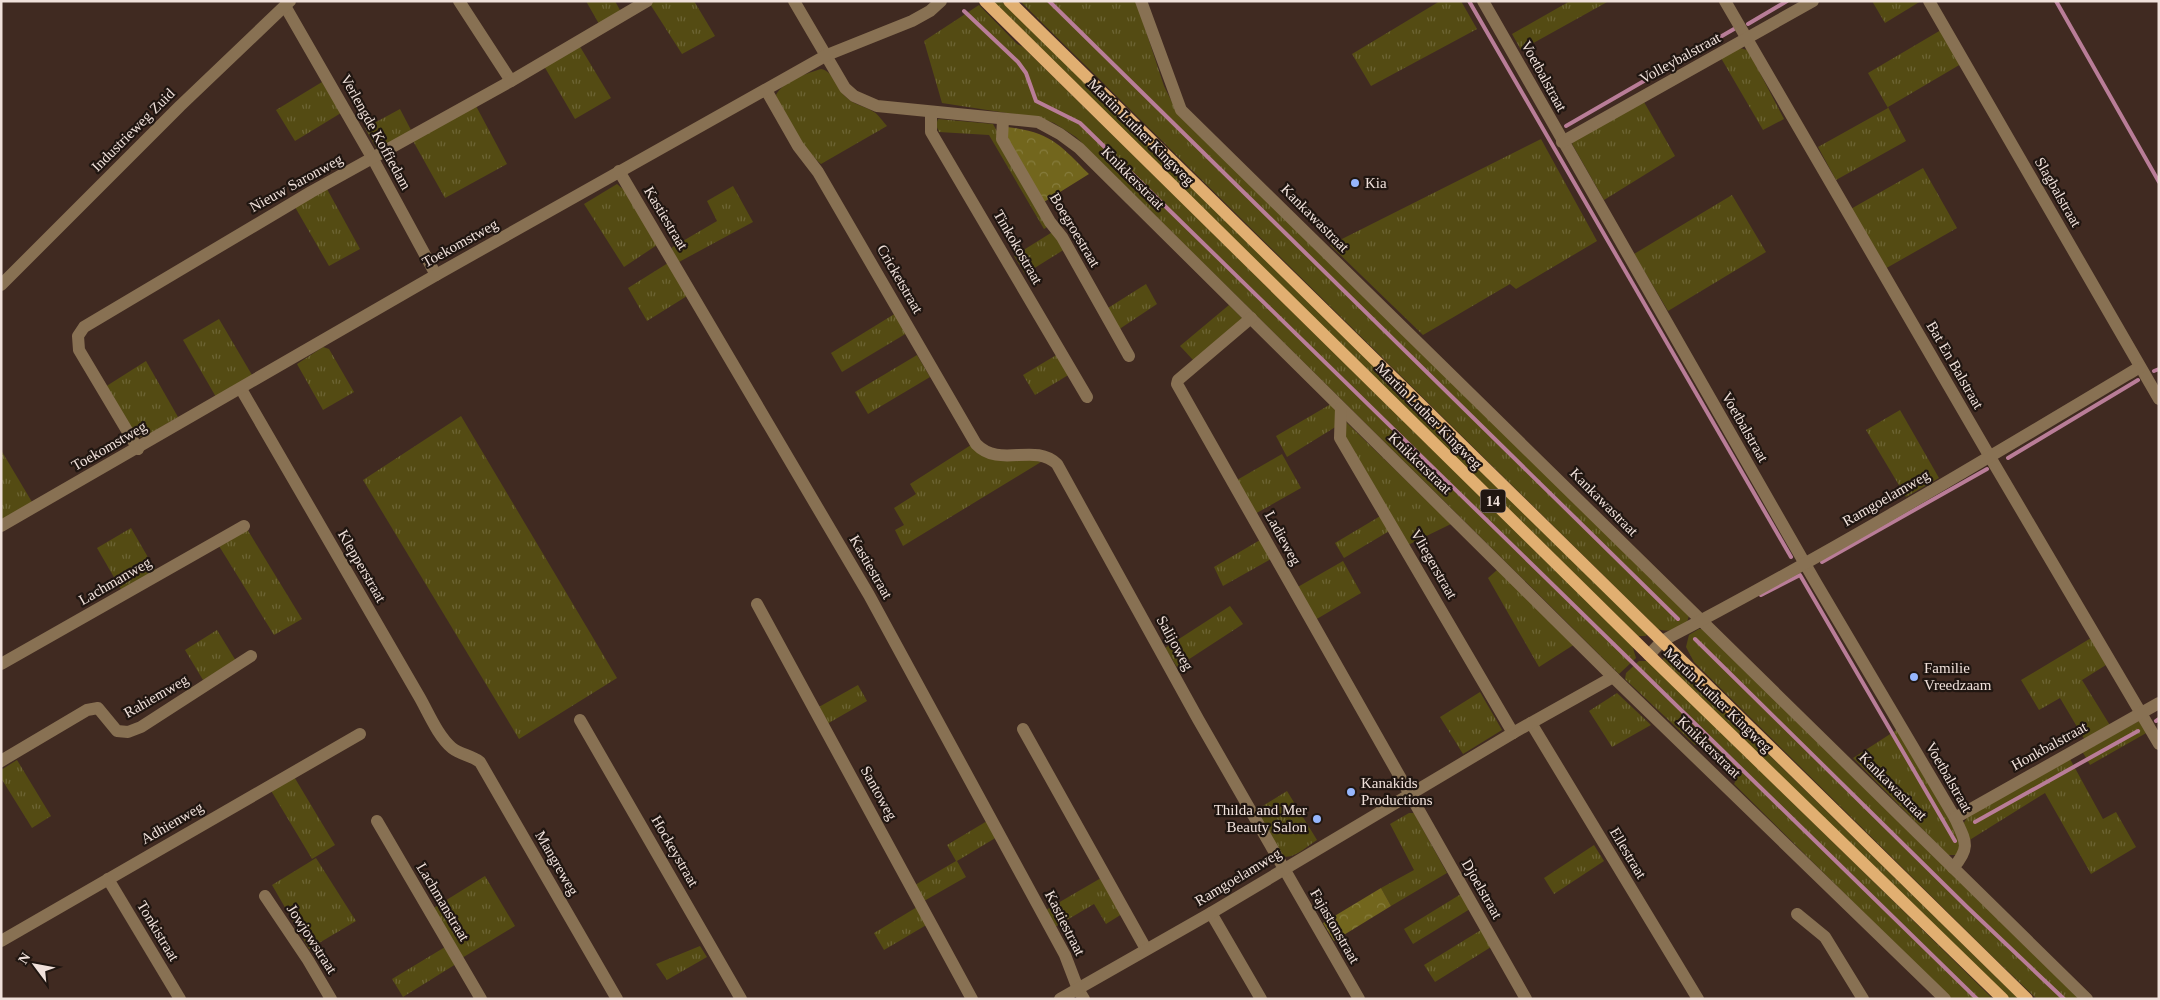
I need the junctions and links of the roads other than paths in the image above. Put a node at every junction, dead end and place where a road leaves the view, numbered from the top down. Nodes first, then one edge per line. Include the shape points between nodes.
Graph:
1 (459, 1) edge
2 (647, 1) edge
3 (794, 1) edge
4 (941, 1) edge
5 (985, 1) edge
6 (1009, 1) edge
7 (1141, 1) edge
8 (1483, 1) edge
9 (1725, 1) edge
10 (1813, 1) edge
11 (1929, 1) edge
12 (288, 4) edge
13 (1746, 40) junction
14 (827, 55) junction
15 (511, 80) junction
16 (766, 90) junction
17 (931, 112) junction
18 (1003, 120) junction
19 (1562, 142) junction
20 (373, 159) junction
21 (619, 171) junction
22 (436, 275) junction
23 (1, 285) edge
24 (1251, 318) junction
25 (1129, 356) dead end
26 (2140, 367) junction
27 (241, 389) junction
28 (1087, 397) dead end
29 (2159, 399) edge
30 (1341, 408) junction
31 (138, 449) junction
32 (1023, 455) joint
33 (1990, 457) junction
34 (1, 526) edge
35 (244, 526) dead end
36 (1805, 563) junction
37 (757, 604) dead end
38 (1702, 620) junction
39 (1662, 641) junction
40 (1649, 655) junction
41 (251, 656) dead end
42 (1, 664) edge
43 (1614, 677) junction
44 (2159, 703) edge
45 (2141, 713) junction
46 (580, 720) dead end
47 (1531, 723) junction
48 (1023, 729) dead end
49 (1513, 733) junction
50 (360, 734) dead end
51 (2159, 744) edge
52 (461, 753) joint
53 (1, 761) edge
54 (1410, 795) junction
55 (1955, 818) junction
56 (376, 822) dead end
57 (1953, 868) junction
58 (1283, 869) junction
59 (108, 879) junction
60 (265, 896) dead end
61 (1211, 913) junction
62 (1797, 914) dead end
63 (1, 942) edge
64 (1146, 949) junction
65 (1081, 994) edge
66 (180, 999) edge
67 (331, 999) edge
68 (481, 999) edge
69 (617, 999) edge
70 (740, 999) edge
71 (972, 999) edge
72 (1060, 999) edge
73 (1261, 999) edge
74 (1359, 999) edge
75 (1526, 999) edge
76 (1698, 999) edge
77 (1863, 999) edge
78 (1945, 999) edge
79 (2003, 999) edge
80 (2027, 999) edge
81 (2087, 999) edge

1 - 15 street
2 - 15 street, Nieuw Saronweg
3 - 14 street, Knikkerstraat
4 - 14 street, Toekomstweg via 912,20
5 - 40 main road, Martin Luther Kingweg / 14
6 - 39 main road, Martin Luther Kingweg / 14
7 - 38 street, Kankawastraat via 1181,110
8 - 19 street, Voetbalstraat
9 - 13 street, Bat En Balstraat
10 - 13 street, Volleybalstraat
11 - 26 street, Slagbalstraat
12 - 20 street, Verlengde Koffiedam
12 - 23 street, Industrieweg Zuid via 180,106
13 - 19 street, Volleybalstraat
13 - 33 street, Bat En Balstraat
14 - 16 street, Toekomstweg
14 - 17 street, Knikkerstraat via 845,88 854,96 877,106
15 - 20 street, Nieuw Saronweg
16 - 21 street, Toekomstweg
16 - 32 street, Cricketstraat via 798,146 818,172 970,435 988,454
17 - 18 street, Knikkerstraat
17 - 28 street, Tinkokostraat via 931,132
18 - 24 street, Knikkerstraat via 1038,122 1079,148
18 - 25 street, Boegroestraat via 1002,138
19 - 36 street, Voetbalstraat
20 - 22 street, Verlengde Koffiedam
20 - 31 street, Nieuw Saronweg via 84,326 78,336 79,350
21 - 22 street, Toekomstweg
21 - 65 street, Kastiestraat via 869,595 1065,955
22 - 27 street, Toekomstweg
24 - 30 street, Knikkerstraat
24 - 54 street, Ladieweg via 1177,382
26 - 29 street, Slagbalstraat
26 - 33 street, Ramgoelamweg
27 - 31 street, Toekomstweg
27 - 52 street, Klepperstraat via 420,698 447,742
30 - 43 street, Knikkerstraat
30 - 49 street, Vliegerstraat via 1340,438
31 - 34 street, Toekomstweg
32 - 58 street, Salijoweg via 1044,456 1057,464
33 - 36 street, Ramgoelamweg
33 - 45 street, Bat En Balstraat
35 - 42 street, Lachmanweg
36 - 38 street, Ramgoelamweg
36 - 55 street, Voetbalstraat
37 - 71 street, Santoweg
38 - 39 street, Ramgoelamweg
38 - 57 street, Kankawastraat
39 - 40 street, Ramgoelamweg
39 - 80 main road, Martin Luther Kingweg / 14
40 - 79 main road, Martin Luther Kingweg / 14
41 - 53 street, Rahiemweg via 141,727 128,732 117,731 98,708 87,710
43 - 47 street, Ramgoelamweg
43 - 78 street, Knikkerstraat
44 - 45 street, Honkbalstraat
45 - 51 street, Bat En Balstraat
45 - 55 street, Honkbalstraat
46 - 70 street, Hockeystraat
47 - 49 street, Ramgoelamweg
47 - 76 street, Ellestraat
48 - 64 street
49 - 54 street, Ramgoelamweg
50 - 59 street, Adhienweg
52 - 69 street, Mangreweg via 480,762
54 - 58 street, Ramgoelamweg
54 - 75 street, Djoelstraat
55 - 57 street, Voetbalstraat via 1966,846 1963,856
56 - 68 street, Lachmanstraat
57 - 81 street, Kankawastraat
58 - 61 street, Ramgoelamweg
58 - 74 street, Fajastonstraat
59 - 63 street, Adhienweg
59 - 66 street, Tonkistraat
60 - 67 street, Jowjowstraat
61 - 64 street, Ramgoelamweg
61 - 73 street
62 - 77 street via 1824,937
64 - 65 street, Ramgoelamweg
65 - 72 street, Ramgoelamweg

